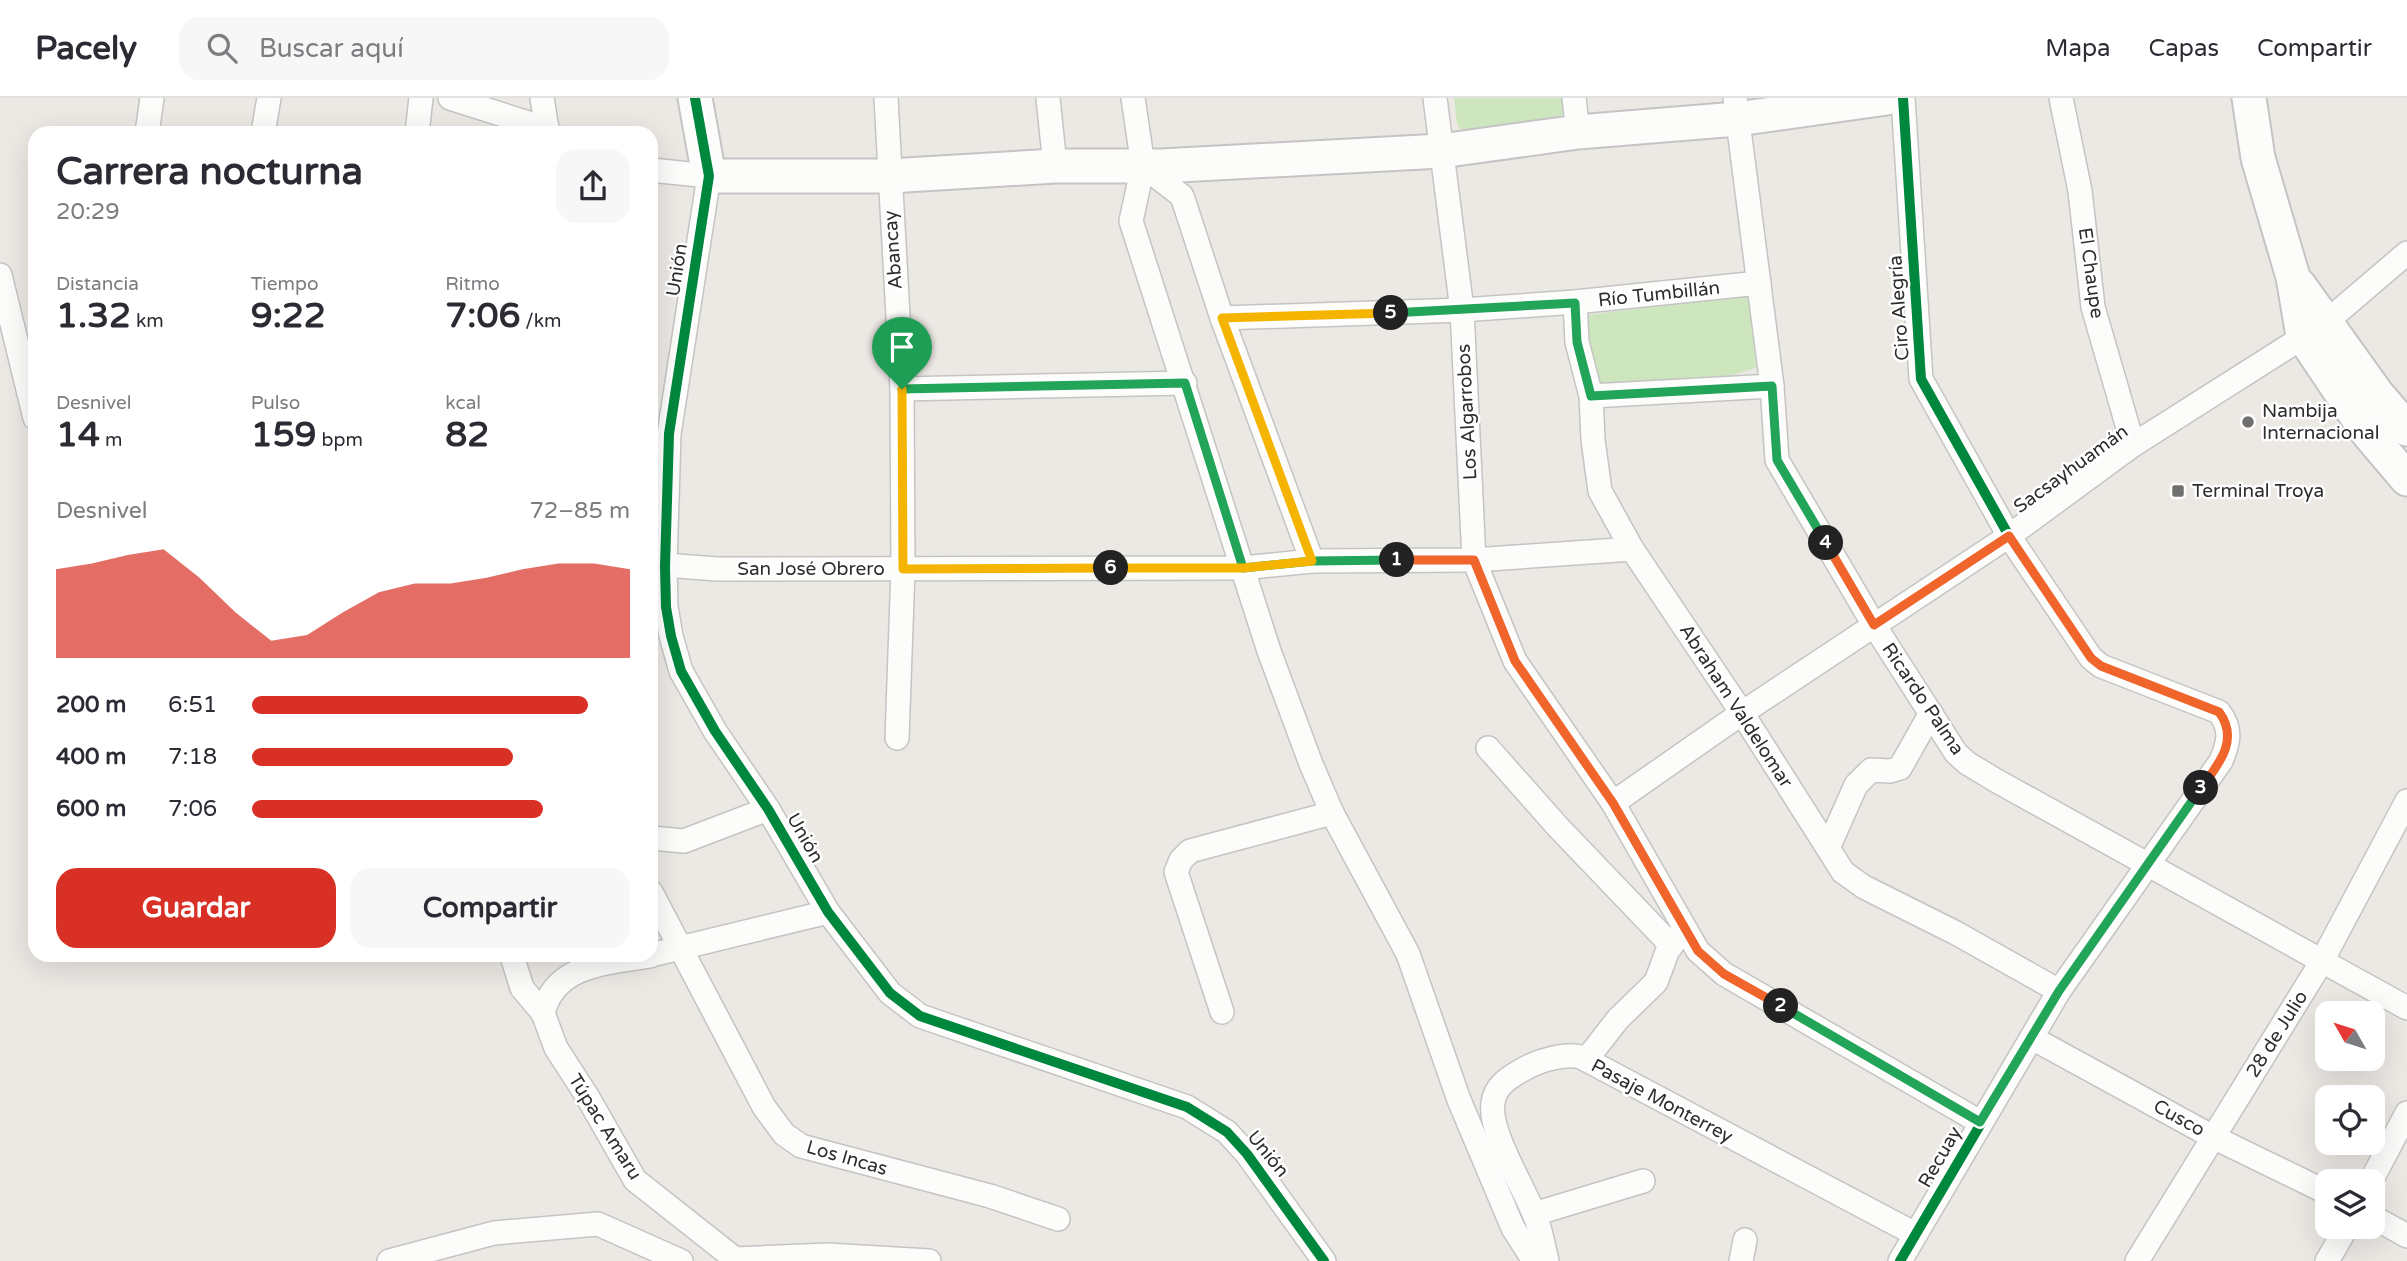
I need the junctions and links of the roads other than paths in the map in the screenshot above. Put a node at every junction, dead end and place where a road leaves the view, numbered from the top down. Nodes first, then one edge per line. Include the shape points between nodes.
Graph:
1 (152, 98) edge
2 (270, 98) edge
3 (421, 98) edge
4 (450, 98) edge
5 (542, 98) edge
6 (695, 98) edge
7 (886, 98) edge
8 (1048, 98) edge
9 (1133, 98) edge
10 (1435, 98) edge
11 (1574, 98) edge
12 (1887, 98) edge
13 (1903, 98) edge
14 (2061, 98) edge
15 (2249, 98) edge
16 (1736, 108) edge
17 (148, 126) edge
18 (264, 126) edge
19 (418, 126) edge
20 (533, 126) edge
21 (547, 126) edge
22 (1578, 132) junction
23 (1441, 151) junction
24 (1055, 166) junction
25 (1143, 166) junction
26 (658, 171) edge
27 (709, 176) junction
28 (888, 176) junction
29 (2407, 253) edge
30 (0, 275) edge
31 (0, 280) edge
32 (1759, 283) junction
33 (1575, 303) junction
34 (1462, 310) junction
35 (1222, 318) junction
36 (2314, 330) junction
37 (1185, 383) junction
38 (1772, 386) junction
39 (902, 389) junction
40 (28, 390) edge
41 (1591, 396) junction
42 (2407, 429) edge
43 (2133, 445) junction
44 (2407, 479) edge
45 (2009, 536) junction
46 (1632, 550) junction
47 (1474, 560) junction
48 (1312, 561) junction
49 (658, 566) edge
50 (1243, 568) junction
51 (903, 569) junction
52 (1874, 625) junction
53 (1742, 713) junction
54 (1931, 713) junction
55 (897, 738) dead end
56 (1488, 748) dead end
57 (2407, 801) edge
58 (1613, 803) junction
59 (768, 809) junction
60 (1332, 813) junction
61 (658, 839) edge
62 (1828, 848) junction
63 (2146, 864) junction
64 (658, 906) edge
65 (828, 912) junction
66 (1678, 937) junction
67 (681, 950) junction
68 (658, 954) edge
69 (2322, 961) junction
70 (514, 962) edge
71 (616, 962) edge
72 (2059, 991) junction
73 (2407, 1008) edge
74 (1222, 1012) dead end
75 (543, 1013) junction
76 (2032, 1038) junction
77 (1586, 1060) junction
78 (2407, 1113) edge
79 (1980, 1122) junction
80 (2213, 1137) junction
81 (2377, 1169) edge
82 (1643, 1181) dead end
83 (2315, 1187) edge
84 (1534, 1214) junction
85 (1058, 1219) dead end
86 (2385, 1224) edge
87 (1915, 1234) junction
88 (2407, 1236) edge
89 (2340, 1239) edge
90 (727, 1260) edge
91 (389, 1261) edge
92 (681, 1261) edge
93 (929, 1261) edge
94 (1324, 1261) edge
95 (1534, 1261) edge
96 (1547, 1261) edge
97 (1900, 1261) edge
98 (2137, 1261) edge
99 (2327, 1261) edge

1 - 17 street
2 - 18 street
3 - 19 street
4 - 20 street
5 - 21 street
6 - 27 street
7 - 28 street, Abancay
8 - 24 street
9 - 25 street
10 - 23 street, Los Algarrobos
11 - 22 street
12 - 16 street
13 - 45 street, Ciro Alegría via 1922,379
14 - 43 street, El Chaupe via 2080,191 2093,307
15 - 36 street via 2258,159
16 - 22 street
16 - 32 street, Ricardo Palma
22 - 23 street
23 - 25 street
23 - 34 street, Los Algarrobos
24 - 25 street
24 - 28 street
25 - 35 street via 1182,196
25 - 37 street via 1131,221
26 - 27 street
27 - 28 street
27 - 49 street, Unión via 669,434
28 - 39 street, Abancay
29 - 36 street, Sacsayhuamán
30 - 31 street
31 - 40 street
32 - 33 street, Río Tumbillán
32 - 38 street, Ricardo Palma
33 - 34 street, Río Tumbillán
33 - 41 street, Abraham Valdelomar via 1577,342
34 - 35 street, Río Tumbillán
34 - 47 street, Los Algarrobos
35 - 48 street
36 - 42 street
36 - 43 street, Sacsayhuamán
36 - 44 street via 2368,433
37 - 39 street
37 - 50 street
38 - 41 street
38 - 52 street, Ricardo Palma via 1777,460
39 - 51 street, Abancay
41 - 46 street, Abraham Valdelomar via 1600,491
43 - 45 street, Sacsayhuamán
45 - 52 street, Sacsayhuamán
45 - 63 street, Recuay via 2091,658 2219,712 2227,722 2221,761
46 - 47 street, San José Obrero
46 - 53 street, Abraham Valdelomar
47 - 48 street, San José Obrero
47 - 58 street, Los Algarrobos via 1515,661
48 - 50 street, San José Obrero
49 - 51 street, San José Obrero
49 - 59 street, Unión via 681,670 715,731
50 - 51 street, San José Obrero
50 - 60 street via 1269,651
51 - 55 street, Abancay
52 - 53 street, Sacsayhuamán
52 - 54 street, Ricardo Palma
53 - 58 street, Sacsayhuamán
53 - 62 street, Abraham Valdelomar
54 - 62 street via 1900,768 1871,771 1856,785
54 - 63 street, Ricardo Palma via 1967,763
56 - 66 street via 1558,827
57 - 69 street, 28 de Julio
58 - 66 street, Los Algarrobos
59 - 61 street via 684,841
59 - 65 street, Unión
60 - 74 street via 1190,851 1181,860 1176,872 1183,898
60 - 95 street via 1408,954 1459,1101 1513,1228
62 - 72 street, Abraham Valdelomar via 1843,872 1864,887
63 - 69 street, Ricardo Palma
63 - 72 street, Recuay
64 - 67 street, Los Incas
65 - 67 street
65 - 94 street, Unión via 890,993 920,1016 1187,1107 1227,1132
66 - 77 street via 1656,982 1618,1019
66 - 79 street via 1724,974
67 - 68 street
67 - 85 street, Los Incas via 764,1107 784,1134 801,1146 990,1196
69 - 73 street, Ricardo Palma
69 - 80 street, 28 de Julio
70 - 75 street, Túpac Amaru via 522,988
71 - 75 street via 578,970 561,980 547,998
72 - 76 street, Recuay
75 - 90 street, Túpac Amaru via 556,1048 635,1180
76 - 79 street, Recuay
76 - 80 street, Cusco
77 - 84 street, Pasaje Monterrey via 1569,1054 1529,1066 1499,1086 1492,1102 1499,1135
77 - 87 street, Pasaje Monterrey
78 - 81 street
79 - 87 street, Recuay
80 - 83 street, Cusco
80 - 98 street, 28 de Julio
82 - 84 street
84 - 96 street, Pasaje Monterrey
86 - 88 street
87 - 97 street, Recuay
89 - 99 street
90 - 93 street, Túpac Amaru via 827,1255
91 - 92 street via 494,1233 598,1224

